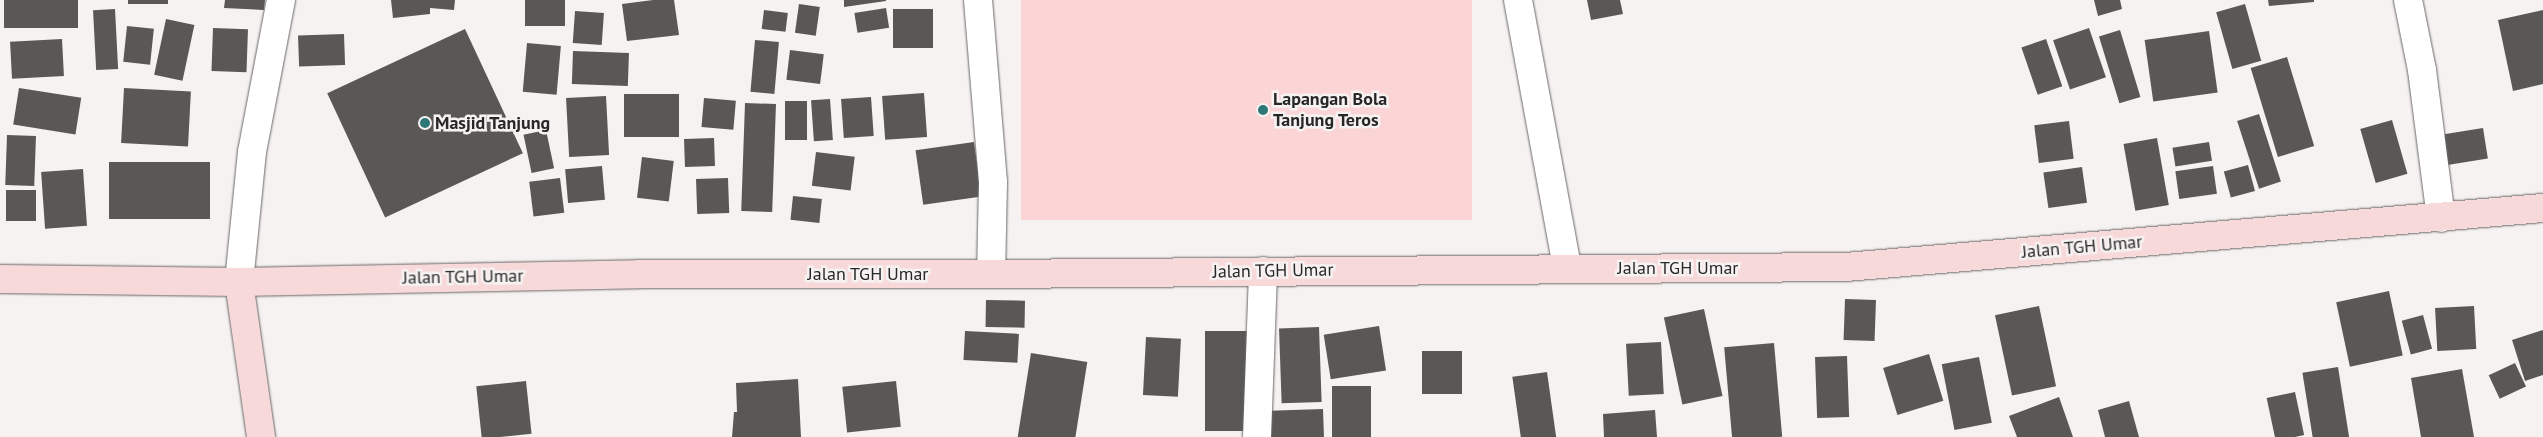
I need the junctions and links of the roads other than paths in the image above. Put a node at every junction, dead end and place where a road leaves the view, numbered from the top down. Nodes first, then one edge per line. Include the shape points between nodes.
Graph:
1 (281, 0) edge
2 (978, 0) edge
3 (1518, 0) edge
4 (2408, 0) edge
5 (2543, 208) edge
6 (2441, 218) junction
7 (1567, 268) junction
8 (1263, 271) junction
9 (991, 274) junction
10 (0, 279) edge
11 (239, 282) junction
12 (261, 437) edge
13 (1257, 437) edge

1 - 11 street via 252,152
2 - 9 street via 993,182
3 - 7 street
4 - 6 street via 2422,70
5 - 6 main road, Jalan TGH Umar
6 - 7 main road, Jalan TGH Umar via 1846,267
7 - 8 main road, Jalan TGH Umar
8 - 9 main road, Jalan TGH Umar
8 - 13 street
9 - 11 main road, Jalan TGH Umar via 638,274
10 - 11 main road, Jalan TGH Umar
11 - 12 main road

